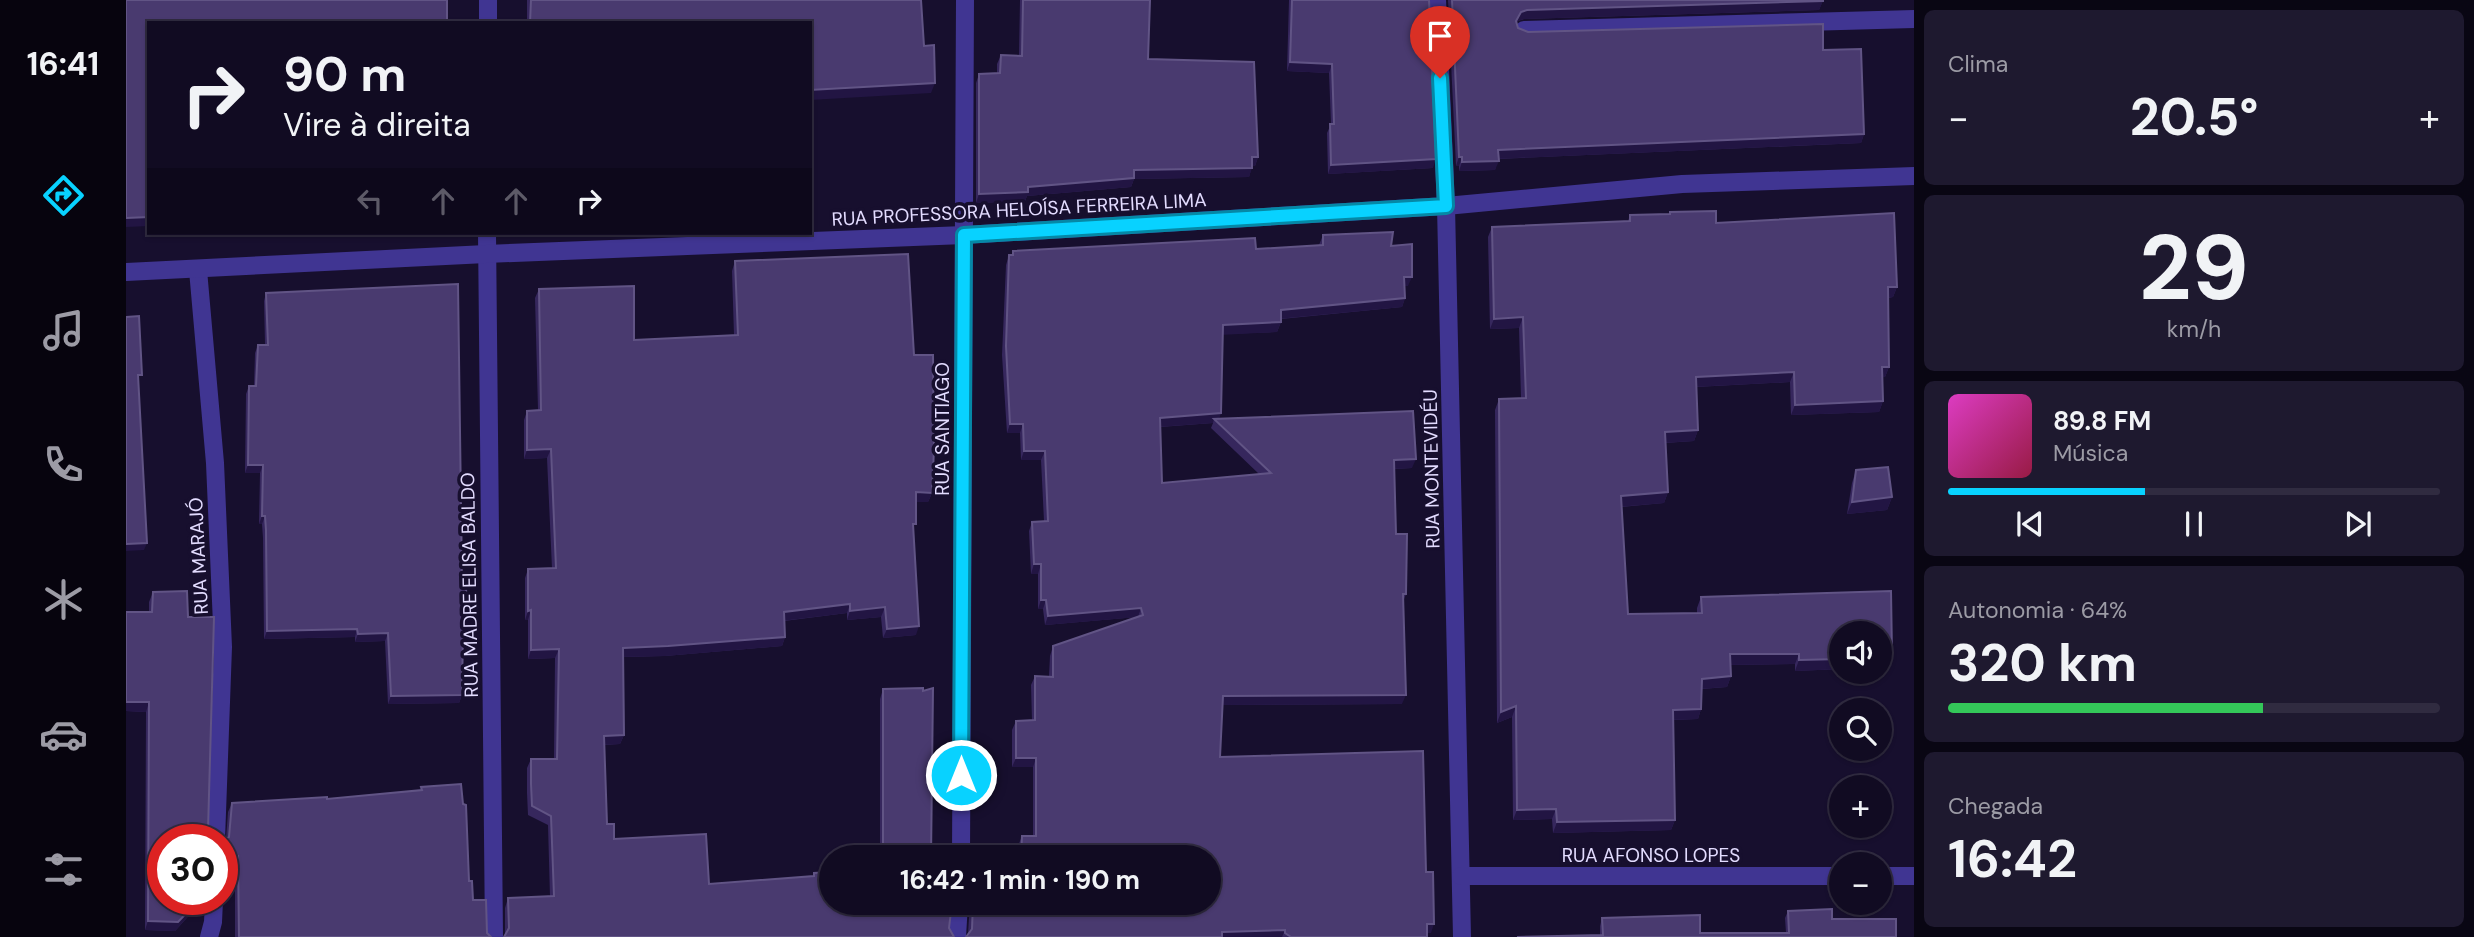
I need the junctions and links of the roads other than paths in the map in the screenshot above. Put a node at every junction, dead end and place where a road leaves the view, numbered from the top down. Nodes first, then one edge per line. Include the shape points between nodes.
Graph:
1 (488, 0) edge
2 (965, 0) edge
3 (1437, 0) edge
4 (1914, 19) edge
5 (488, 21) edge
6 (1524, 30) edge
7 (1914, 176) edge
8 (1446, 206) junction
9 (487, 235) edge
10 (964, 235) junction
11 (486, 254) junction
12 (198, 270) junction
13 (126, 272) edge
14 (217, 824) edge
15 (961, 845) edge
16 (1461, 876) junction
17 (1829, 876) edge
18 (1892, 876) edge
19 (1914, 876) edge
20 (213, 915) edge
21 (958, 915) edge
22 (209, 937) edge
23 (494, 937) edge
24 (957, 937) edge
25 (1462, 937) edge

1 - 5 street
2 - 10 street, RUA SANTIAGO
3 - 8 street, RUA MONTEVIDÉU
4 - 6 street
7 - 8 street, RUA PROFESSORA HELOÍSA FERREIRA LIMA via 1682,184
8 - 10 street, RUA PROFESSORA HELOÍSA FERREIRA LIMA
8 - 16 street, RUA MONTEVIDÉU
9 - 11 street, RUA MADRE ELISA BALDO
10 - 11 street, RUA PROFESSORA HELOÍSA FERREIRA LIMA
10 - 15 street, RUA SANTIAGO
11 - 12 street, RUA PROFESSORA HELOÍSA FERREIRA LIMA
11 - 23 street, RUA MADRE ELISA BALDO
12 - 13 street, RUA PROFESSORA HELOÍSA FERREIRA LIMA
12 - 14 street, RUA MARAJÓ via 215,463 223,647
16 - 17 street, RUA AFONSO LOPES
16 - 25 street, RUA MONTEVIDÉU
18 - 19 street
20 - 22 street
21 - 24 street

